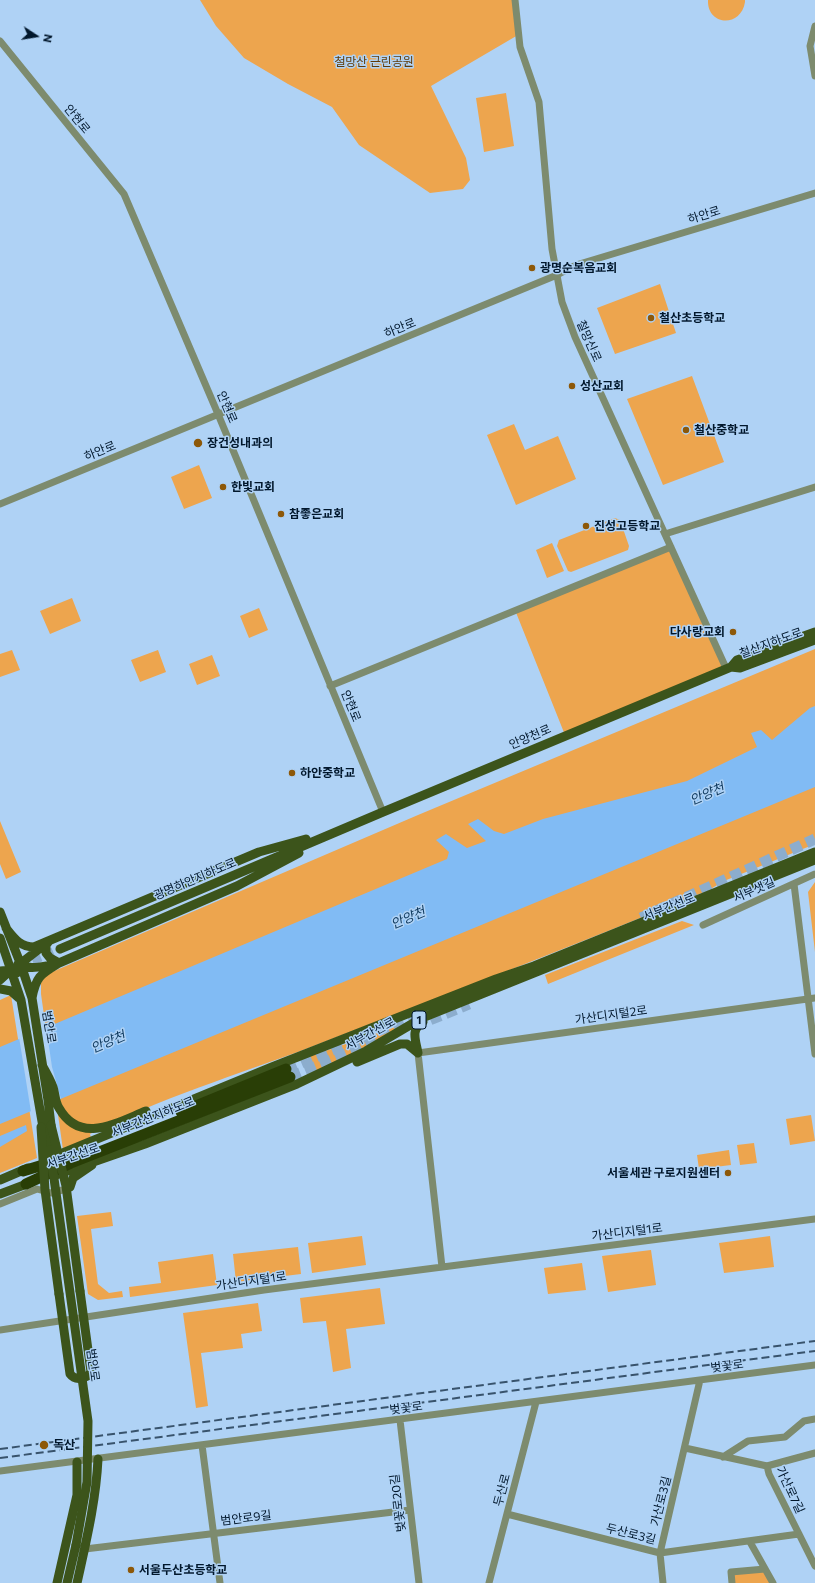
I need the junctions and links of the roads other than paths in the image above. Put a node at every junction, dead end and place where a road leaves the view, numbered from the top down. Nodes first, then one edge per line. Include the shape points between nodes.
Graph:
1 (515, 0) edge
2 (815, 26) edge
3 (0, 41) edge
4 (815, 76) edge
5 (815, 194) edge
6 (557, 275) junction
7 (218, 414) junction
8 (815, 487) edge
9 (0, 504) edge
10 (665, 534) junction
11 (671, 547) junction
12 (815, 632) edge
13 (815, 640) edge
14 (729, 667) junction
15 (330, 686) junction
16 (382, 812) junction
17 (338, 830) junction
18 (815, 852) edge
19 (815, 860) edge
20 (815, 874) edge
21 (794, 884) junction
22 (0, 912) edge
23 (702, 925) dead end
24 (6, 928) junction
25 (50, 940) junction
26 (0, 941) edge
27 (60, 949) tunnel mouth
28 (59, 963) junction
29 (17, 965) junction
30 (0, 971) edge
31 (0, 980) edge
32 (503, 986) junction
33 (0, 989) edge
34 (32, 998) junction
35 (811, 998) edge
36 (20, 1000) junction
37 (418, 1053) junction
38 (815, 1054) edge
39 (42, 1065) junction
40 (272, 1067) junction
41 (320, 1074) junction
42 (46, 1126) junction
43 (98, 1160) junction
44 (23, 1170) junction
45 (0, 1180) edge
46 (26, 1184) junction
47 (70, 1187) joint
48 (0, 1194) edge
49 (0, 1204) edge
50 (815, 1219) edge
51 (442, 1267) junction
52 (84, 1317) junction
53 (63, 1321) junction
54 (0, 1330) edge
55 (815, 1365) edge
56 (700, 1380) junction
57 (536, 1402) junction
58 (815, 1419) edge
59 (400, 1420) junction
60 (202, 1445) junction
61 (685, 1448) junction
62 (815, 1453) edge
63 (723, 1457) junction
64 (98, 1459) junction
65 (77, 1462) junction
66 (767, 1466) junction
67 (0, 1471) edge
68 (410, 1510) junction
69 (507, 1514) junction
70 (214, 1533) junction
71 (799, 1534) junction
72 (750, 1542) junction
73 (85, 1549) junction
74 (660, 1553) junction
75 (815, 1566) edge
76 (765, 1569) junction
77 (57, 1583) edge
78 (67, 1583) edge
79 (77, 1583) edge
80 (220, 1583) edge
81 (419, 1583) edge
82 (489, 1583) edge
83 (663, 1583) edge
84 (732, 1583) edge
85 (773, 1583) edge

1 - 6 street, 철망산로 via 520,47 539,102 552,249
2 - 4 street via 810,46
3 - 7 street, 안현로 via 124,194
5 - 6 street, 하안로 via 583,263
6 - 7 street, 하안로
6 - 10 street, 철망산로 via 570,326
7 - 9 street, 하안로
7 - 15 street, 안현로
8 - 10 street
10 - 11 street, 철망산로
11 - 14 street, 철망산로
11 - 15 street
12 - 14 main road, 철산지하도로 via 737,660
13 - 14 main road, 철산지하도로 via 740,668
14 - 16 main road, 안양천로
15 - 16 street, 안현로
16 - 17 main road, 안양천로
17 - 25 main road via 259,852
17 - 27 main road, 광명하안지하도로
17 - 28 main road via 237,886
18 - 40 main road, 서부간선로 / 1 via 534,966
19 - 32 main road, 서부간선로 / 1
20 - 21 street, 서부샛길
21 - 23 street, 서부샛길
21 - 35 street
22 - 24 main road, 범안로
24 - 25 main road via 15,940 23,945 34,946
24 - 29 main road, 범안로
25 - 28 main road via 46,945 46,953
25 - 29 main road
26 - 29 main road, 범안로 via 7,956
28 - 29 main road via 34,968
28 - 34 main road via 41,974 34,986
29 - 30 main road
29 - 31 main road
29 - 34 main road, 범안로
29 - 36 main road, 범안로 via 16,984
32 - 37 main road via 418,1024 414,1031
32 - 41 main road, 서부간선로 / 1 via 422,1018
33 - 36 main road via 11,991
34 - 39 main road, 범안로
35 - 37 street, 가산디지털2로
35 - 38 street
36 - 42 main road, 범안로
37 - 41 main road via 407,1044 400,1044
37 - 51 street
39 - 40 main road via 52,1085 58,1107 68,1120 86,1129 104,1127
39 - 42 main road, 범안로
40 - 44 main road, 서부간선로 / 1
41 - 43 main road, 서부간선로 / 1
42 - 52 main road, bridge via 66,1186
42 - 53 main road, bridge via 45,1190
42 - 78 main road, 범안로, bridge via 88,1421 87,1482
43 - 46 main road, 서부간선로 / 1
43 - 47 main road via 73,1178
44 - 45 main road, 서부간선로 / 1
44 - 46 highway, 서부간선지하도로 via 67,1158 288,1073
46 - 48 main road, 서부간선로 / 1
47 - 49 street via 51,1193 37,1190
50 - 51 street, 가산디지털1로
51 - 52 street, 가산디지털1로
52 - 53 street, 가산디지털1로
52 - 53 main road via 91,1372 86,1377 76,1378 70,1374
53 - 54 street
55 - 56 street, 벚꽃로
56 - 57 street, 벚꽃로
56 - 61 street, 가산로3길
57 - 59 street, 벚꽃로
57 - 69 street, 두산로
58 - 63 street via 804,1421 785,1437 748,1441
59 - 60 street, 벚꽃로
59 - 68 street, 벚꽃로20길
60 - 64 street, 벚꽃로
60 - 70 street
61 - 63 street
61 - 74 street, 가산로3길
62 - 66 street
63 - 66 street
64 - 65 street, 벚꽃로
64 - 73 main road
65 - 67 street, 벚꽃로
65 - 77 main road via 77,1494
66 - 71 street, 가산로7길
68 - 70 street, 범안로9길
68 - 81 street, 벚꽃로20길
69 - 74 street, 두산로3길
69 - 82 street, 두산로
70 - 73 street, 범안로9길
70 - 80 street
71 - 72 street, 두산로3길
71 - 75 street, 가산로7길
72 - 74 street, 두산로3길
72 - 76 street
73 - 79 main road
74 - 83 street, 가산로3길
76 - 84 street via 731,1572
76 - 85 street

